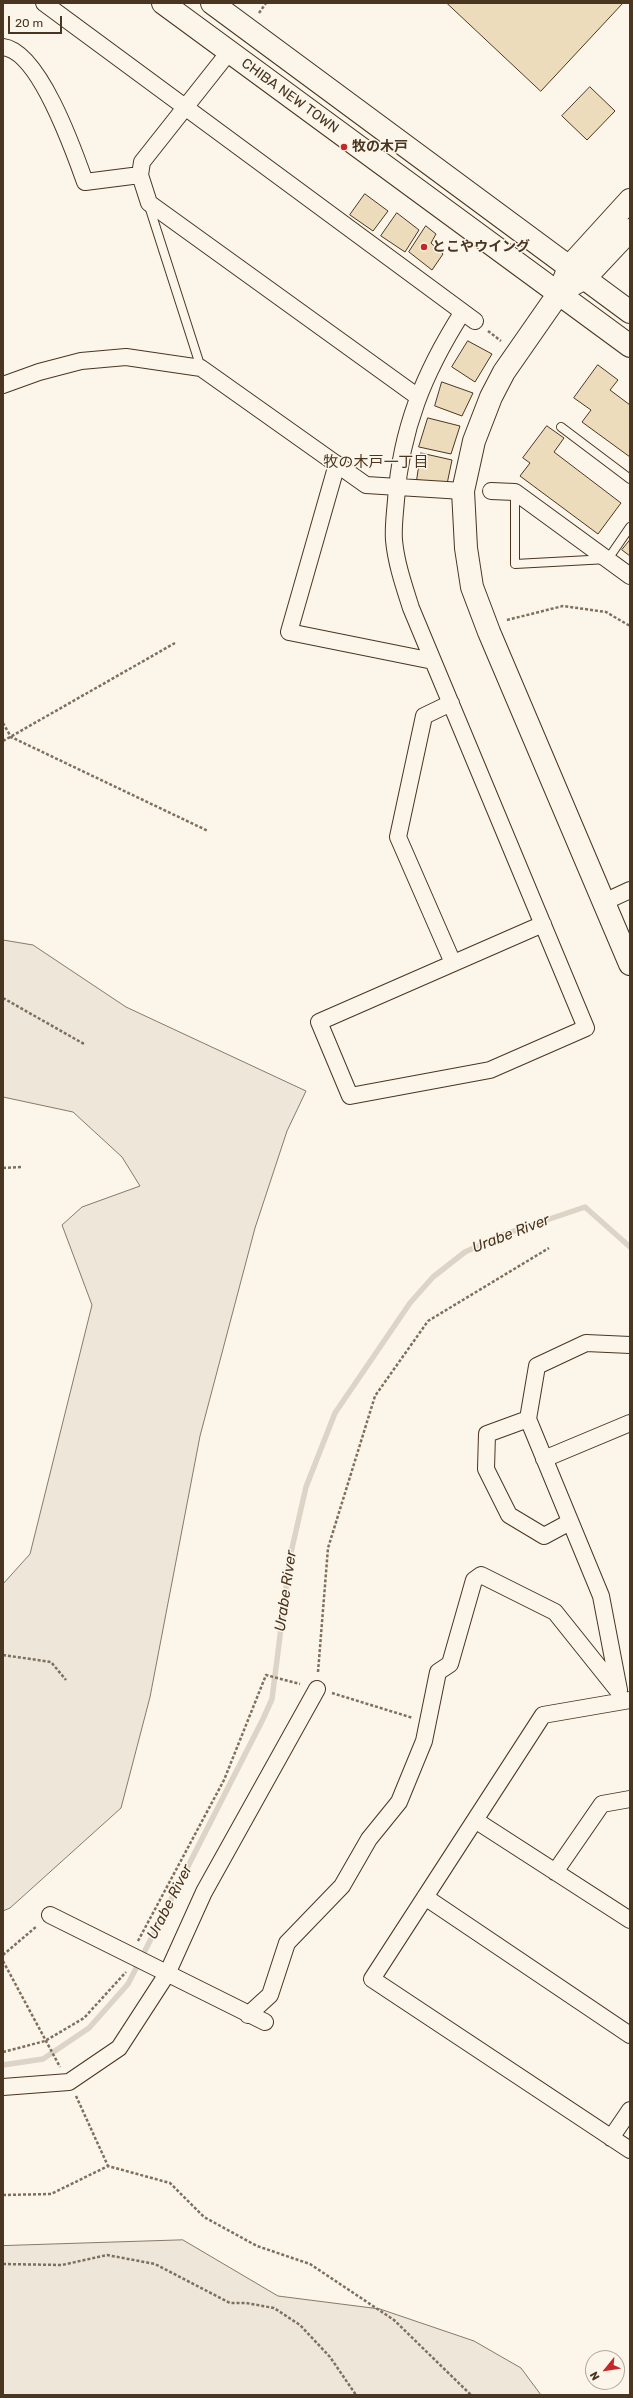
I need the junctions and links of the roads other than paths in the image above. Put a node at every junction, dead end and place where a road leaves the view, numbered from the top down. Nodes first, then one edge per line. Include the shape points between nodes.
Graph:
1 (44, 3) edge
2 (163, 3) edge
3 (212, 3) edge
4 (3, 47) edge
5 (229, 52) junction
6 (185, 108) junction
7 (140, 175) junction
8 (630, 200) edge
9 (148, 203) junction
10 (630, 230) edge
11 (577, 272) junction
12 (559, 293) junction
13 (630, 312) edge
14 (630, 346) edge
15 (201, 368) junction
16 (3, 385) edge
17 (418, 397) junction
18 (561, 427) dead end
19 (337, 464) junction
20 (630, 479) edge
21 (397, 486) junction
22 (463, 491) junction
23 (491, 491) dead end
24 (515, 492) junction
25 (630, 527) edge
26 (608, 559) junction
27 (630, 576) edge
28 (433, 661) junction
29 (451, 704) junction
30 (630, 890) edge
31 (604, 902) junction
32 (543, 924) junction
33 (453, 963) junction
34 (630, 964) edge
35 (630, 1345) edge
36 (528, 1419) junction
37 (630, 1423) edge
38 (544, 1458) junction
39 (570, 1522) junction
40 (317, 1689) road end
41 (623, 1698) edge
42 (630, 1799) edge
43 (475, 1820) junction
44 (555, 1872) junction
45 (425, 1897) junction
46 (50, 1915) road end
47 (630, 1920) edge
48 (167, 1974) junction
49 (248, 2015) junction
50 (265, 2022) dead end
51 (630, 2034) edge
52 (3, 2087) edge
53 (630, 2110) edge
54 (611, 2138) junction
55 (630, 2150) edge

1 - 6 street
2 - 5 main road, CHIBA NEW TOWN
3 - 11 main road, CHIBA NEW TOWN
4 - 7 street via 26,60 42,86 65,127 85,182
5 - 6 street
5 - 12 main road, CHIBA NEW TOWN
6 - 7 street via 142,162
6 - 17 street via 468,317 443,344
7 - 9 street
8 - 11 main road
9 - 15 lane
9 - 17 street
10 - 11 main road
11 - 12 main road
11 - 13 main road, CHIBA NEW TOWN
12 - 14 main road, CHIBA NEW TOWN
12 - 22 main road via 504,372 491,397 474,442
15 - 16 street via 126,357 81,361
15 - 19 street
17 - 21 street via 407,427
18 - 20 lane
19 - 21 street via 366,485
19 - 28 street via 289,632
21 - 22 street
21 - 28 street via 394,539 399,566 411,608
22 - 31 main road via 466,548 472,587
23 - 24 street
24 - 26 street
24 - 26 lane via 515,564
25 - 26 lane
26 - 27 street
28 - 29 street
29 - 32 street
29 - 33 street via 424,716 398,837
30 - 31 street
31 - 34 main road
32 - 33 street
32 - 33 street via 586,1028 490,1070 350,1096 319,1022
35 - 36 street via 586,1343 537,1366
36 - 38 street
36 - 39 street via 487,1434 486,1468 509,1514 544,1536
37 - 38 street
38 - 39 street
39 - 41 street via 601,1596
40 - 48 street via 204,1892
41 - 43 street via 543,1715
41 - 49 street via 555,1612 481,1575 474,1580 450,1664 438,1672 424,1741 399,1802 369,1839 342,1886 287,1943 270,1995
42 - 44 street via 602,1804
43 - 44 street
43 - 45 street
44 - 47 street
45 - 51 street
45 - 54 street via 372,1979
46 - 48 street
48 - 49 street
48 - 52 street via 118,2048 69,2082
49 - 50 street
53 - 54 street
54 - 55 street

